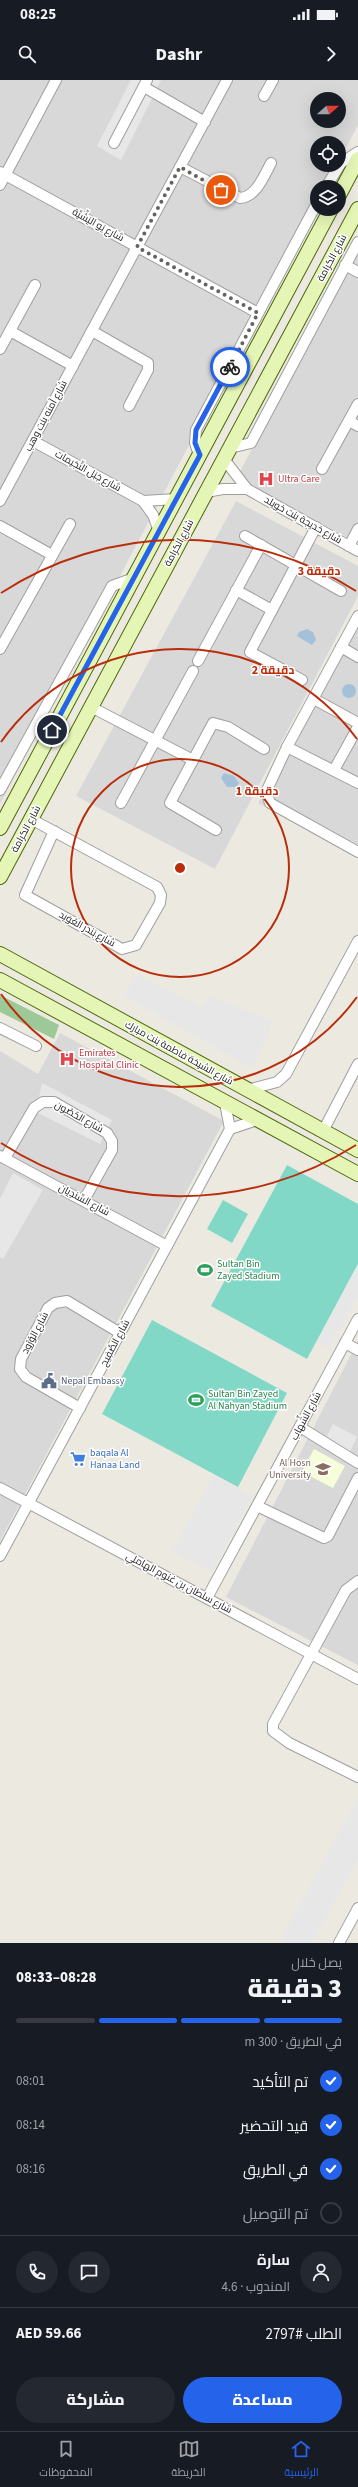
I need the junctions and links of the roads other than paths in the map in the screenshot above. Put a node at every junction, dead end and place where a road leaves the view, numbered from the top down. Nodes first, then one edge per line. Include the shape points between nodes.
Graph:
1 (56, 80) edge
2 (227, 80) edge
3 (273, 80) edge
4 (146, 83) edge
5 (264, 96) dead end
6 (205, 122) junction
7 (114, 143) dead end
8 (358, 152) edge
9 (358, 159) edge
10 (271, 163) dead end
11 (180, 167) junction
12 (3, 173) edge
13 (330, 180) edge
14 (346, 181) edge
15 (0, 185) edge
16 (358, 209) edge
17 (310, 216) edge
18 (327, 216) edge
19 (358, 242) edge
20 (137, 247) junction
21 (345, 265) junction
22 (358, 272) edge
23 (34, 285) dead end
24 (258, 313) junction
25 (10, 331) junction
26 (92, 331) junction
27 (0, 349) edge
28 (73, 366) junction
29 (358, 404) edge
30 (129, 406) dead end
31 (353, 423) edge
32 (32, 441) junction
33 (227, 453) junction
34 (200, 455) junction
35 (322, 470) dead end
36 (3, 489) edge
37 (247, 489) junction
38 (206, 492) junction
39 (176, 499) junction
40 (0, 501) edge
41 (143, 501) junction
42 (70, 524) dead end
43 (0, 526) edge
44 (316, 527) junction
45 (358, 529) edge
46 (159, 531) junction
47 (244, 536) dead end
48 (261, 545) junction
49 (354, 548) edge
50 (52, 555) junction
51 (296, 564) junction
52 (134, 578) junction
53 (236, 590) junction
54 (341, 591) dead end
55 (272, 610) junction
56 (357, 620) edge
57 (341, 648) junction
58 (0, 649) edge
59 (358, 657) edge
60 (198, 661) dead end
61 (193, 670) dead end
62 (302, 680) dead end
63 (314, 699) junction
64 (91, 707) junction
65 (358, 723) edge
66 (358, 727) edge
67 (155, 740) junction
68 (287, 747) junction
69 (264, 749) dead end
70 (193, 760) junction
71 (334, 770) junction
72 (358, 783) edge
73 (0, 790) edge
74 (121, 803) dead end
75 (32, 819) junction
76 (0, 824) edge
77 (0, 828) edge
78 (216, 830) dead end
79 (54, 831) junction
80 (358, 852) edge
81 (0, 877) edge
82 (358, 941) edge
83 (0, 945) edge
84 (0, 954) edge
85 (22, 966) junction
86 (0, 980) edge
87 (0, 1028) edge
88 (36, 1046) dead end
89 (358, 1064) edge
90 (247, 1090) junction
91 (225, 1103) junction
92 (257, 1120) junction
93 (230, 1129) junction
94 (323, 1131) junction
95 (358, 1150) edge
96 (2, 1157) edge
97 (358, 1174) edge
98 (84, 1200) junction
99 (167, 1246) junction
100 (358, 1319) edge
101 (120, 1333) junction
102 (345, 1343) junction
103 (358, 1350) edge
104 (80, 1408) junction
105 (300, 1427) junction
106 (358, 1463) edge
107 (358, 1478) edge
108 (0, 1488) edge
109 (28, 1503) junction
110 (257, 1506) junction
111 (0, 1556) edge
112 (358, 1581) edge
113 (208, 1598) junction
114 (311, 1652) junction
115 (358, 1679) edge
116 (358, 1777) edge
117 (358, 1908) edge
118 (339, 1943) edge

1 - 12 street
2 - 6 street, شارع آمنه بنت وهب
3 - 5 street
4 - 6 street
4 - 7 street
6 - 11 street, شارع آمنه بنت وهب
8 - 13 street via 341,163
9 - 14 main road
10 - 11 street via 254,191 246,198 234,197
11 - 20 street, شارع آمنه بنت وهب
12 - 15 street
12 - 20 street, شارع يَو اليَشِّيَّة
16 - 33 main road, شارع الكرامة
17 - 24 street
18 - 34 main road
19 - 21 street
20 - 24 street, شارع يَو اليَشِّيَّة
20 - 26 street, شارع آمنه بنت وهب
21 - 22 street
21 - 33 street via 251,443
23 - 25 street
24 - 34 street via 196,430 195,443
25 - 27 street
25 - 28 street
26 - 28 street, شارع آمنه بنت وهب
26 - 30 street via 148,363 148,370
28 - 32 street, شارع آمنه بنت وهب
29 - 31 street
31 - 35 street
32 - 36 street, شارع آمنه بنت وهب
32 - 41 street, شارع جَبَل النِّجَيمات
33 - 37 street, شارع خديجة بنت خويلد
33 - 38 main road, شارع الكرامة
34 - 39 main road
36 - 40 street, شارع آمنه بنت وهب
37 - 38 street, شارع خديجة بنت خويلد
37 - 44 street, شارع خديجة بنت خويلد
38 - 64 main road, شارع الكرامة
39 - 41 street
39 - 46 main road
41 - 46 street, شارع جَبَل النِّجَيمات via 153,515
42 - 50 street
43 - 50 street
44 - 49 street, شارع خديجة بنت خويلد
44 - 51 street
45 - 49 street
46 - 52 main road
47 - 48 street
48 - 51 street
48 - 53 street
50 - 58 street
51 - 54 street
51 - 55 street
52 - 73 street via 112,586
52 - 77 main road
53 - 55 street
53 - 60 street
55 - 62 street via 250,652
56 - 57 street
57 - 59 street
57 - 63 street
61 - 67 street
63 - 65 street
63 - 68 street
64 - 67 street
64 - 75 main road, شارع الكرامة
66 - 71 street
67 - 70 street
67 - 74 street
68 - 71 street
68 - 80 street via 266,792 266,798 270,803
69 - 70 street via 228,727 213,723
70 - 78 street via 170,803
71 - 72 street
75 - 79 street, شارع بَندر العُوَيد
75 - 81 main road, شارع الكرامة
76 - 77 street
79 - 79 street, شارع بَندر العُوَيد via 157,887 161,895 160,903 136,945 122,949 25,895
82 - 90 street via 286,1074 277,1082
83 - 85 main road via 13,954
84 - 85 main road, شارع الشيخة فاطمة بنت مبارك
85 - 90 main road, شارع الشيخة فاطمة بنت مبارك
86 - 91 main road
87 - 88 street
89 - 94 street
90 - 94 main road, شارع الشيخة فاطمة بنت مبارك
91 - 92 main road
91 - 93 street
92 - 93 street
92 - 97 main road
93 - 99 street, شارع الصَّفِيح
94 - 95 main road, شارع الشيخة فاطمة بنت مبارك
96 - 98 street, شارع السِّندِيان
96 - 98 street, شارع الحُصُون via 34,1108 43,1102 54,1102 107,1133 112,1141 112,1150
98 - 99 street, شارع السِّندِيان
99 - 101 street, شارع الصَّفِيح
100 - 102 street, شارع الشِّهاب
101 - 104 street, شارع الصَّفِيح
101 - 104 street, شارع الوُرُود via 67,1301 48,1308 21,1359 20,1369 26,1377
102 - 103 street
102 - 105 street, شارع الشِّهاب
104 - 109 street, شارع الصَّفِيح
105 - 106 street
105 - 110 street, شارع الشِّهاب
107 - 110 street via 328,1536 324,1538
108 - 109 street, شارع سلطان بن غنوم الهاملي
109 - 111 street, شارع الصَّفِيح
109 - 113 street, شارع سلطان بن غنوم الهاملي
110 - 113 street, شارع الشِّهاب
112 - 114 street via 346,1590
113 - 114 street, شارع سلطان بن غنوم الهاملي
114 - 115 street, شارع سلطان بن غنوم الهاملي
114 - 116 street via 273,1724 273,1731 289,1743
117 - 118 street

